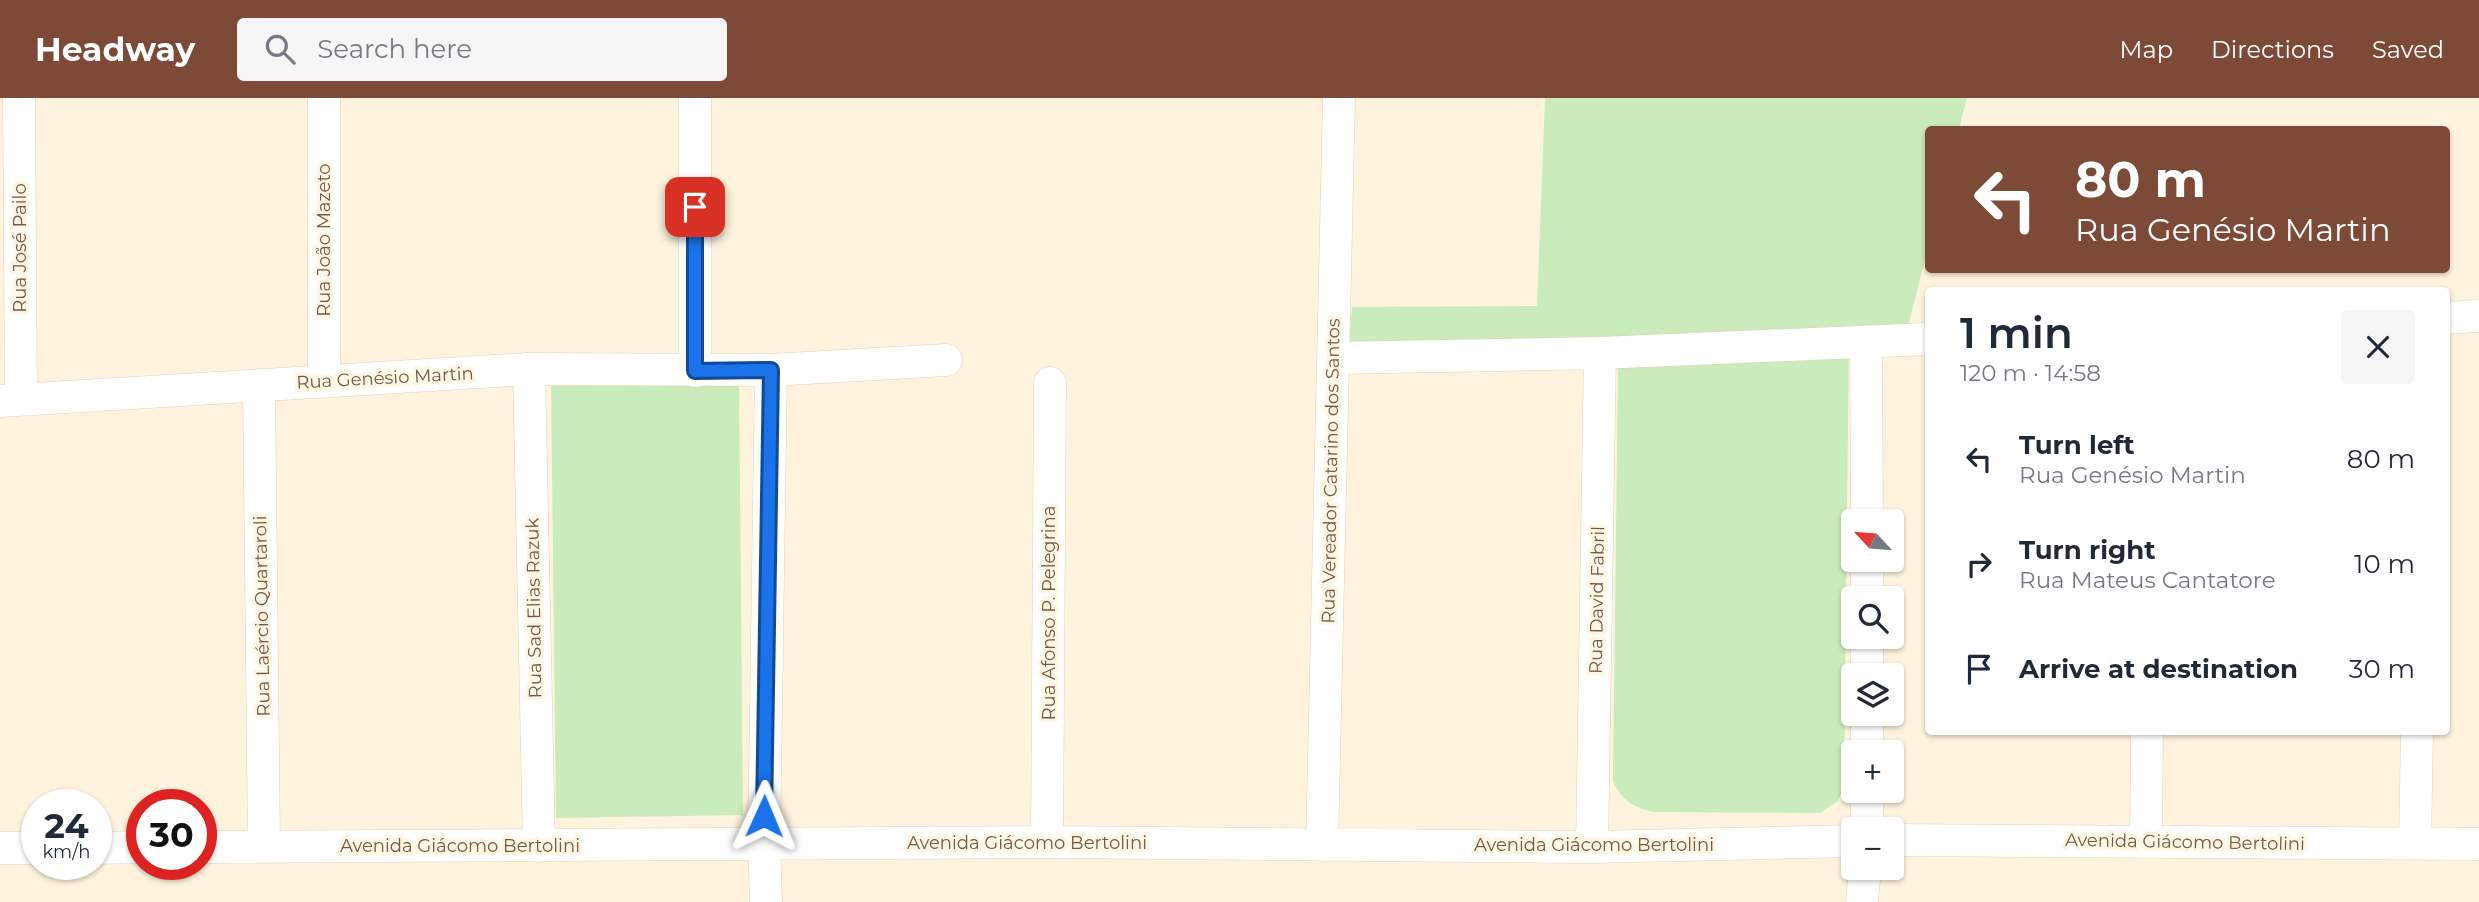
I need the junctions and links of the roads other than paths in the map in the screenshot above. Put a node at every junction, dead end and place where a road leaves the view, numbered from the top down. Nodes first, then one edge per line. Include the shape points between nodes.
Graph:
1 (19, 98) edge
2 (324, 98) edge
3 (695, 98) edge
4 (1339, 98) edge
5 (2479, 316) edge
6 (2450, 318) edge
7 (1925, 340) edge
8 (1866, 342) junction
9 (1600, 353) junction
10 (1334, 358) junction
11 (946, 360) dead end
12 (529, 369) junction
13 (771, 370) junction
14 (695, 371) junction
15 (324, 381) junction
16 (1050, 383) dead end
17 (259, 385) junction
18 (11, 400) edge
19 (1867, 509) edge
20 (2147, 735) edge
21 (2417, 735) edge
22 (1904, 840) edge
23 (1841, 841) edge
24 (2146, 841) junction
25 (1047, 842) junction
26 (764, 844) junction
27 (2415, 844) junction
28 (2479, 844) edge
29 (1322, 845) junction
30 (540, 846) junction
31 (217, 847) edge
32 (264, 847) junction
33 (1592, 847) junction
34 (0, 848) edge
35 (21, 848) edge
36 (1864, 880) edge
37 (766, 902) edge
38 (1862, 902) edge

1 - 18 street, Rua José Pailo
2 - 15 street, Rua João Mazeto
3 - 14 street
4 - 10 street, Rua Vereador Catarino dos Santos
5 - 6 street
7 - 8 street
8 - 9 street
8 - 19 street
9 - 10 street
9 - 33 street, Rua David Fabril
10 - 29 street, Rua Vereador Catarino dos Santos
11 - 13 street, Rua Genésio Martin
12 - 14 street, Rua Genésio Martin
12 - 15 street, Rua Genésio Martin
12 - 30 street, Rua Sad Elias Razuk
13 - 14 street, Rua Genésio Martin
13 - 26 street
15 - 17 street, Rua Genésio Martin
16 - 25 street, Rua Afonso P. Pelegrina
17 - 18 street, Rua Genésio Martin
17 - 32 street, Rua Laércio Quartaroli
20 - 24 street
21 - 27 street
22 - 24 street, Avenida Giácomo Bertolini
23 - 33 street, Avenida Giácomo Bertolini
24 - 27 street, Avenida Giácomo Bertolini
25 - 26 street, Avenida Giácomo Bertolini
25 - 29 street, Avenida Giácomo Bertolini
26 - 30 street, Avenida Giácomo Bertolini
26 - 37 street
27 - 28 street, Avenida Giácomo Bertolini
29 - 33 street, Avenida Giácomo Bertolini
30 - 32 street, Avenida Giácomo Bertolini
31 - 32 street, Avenida Giácomo Bertolini
34 - 35 street
36 - 38 street

